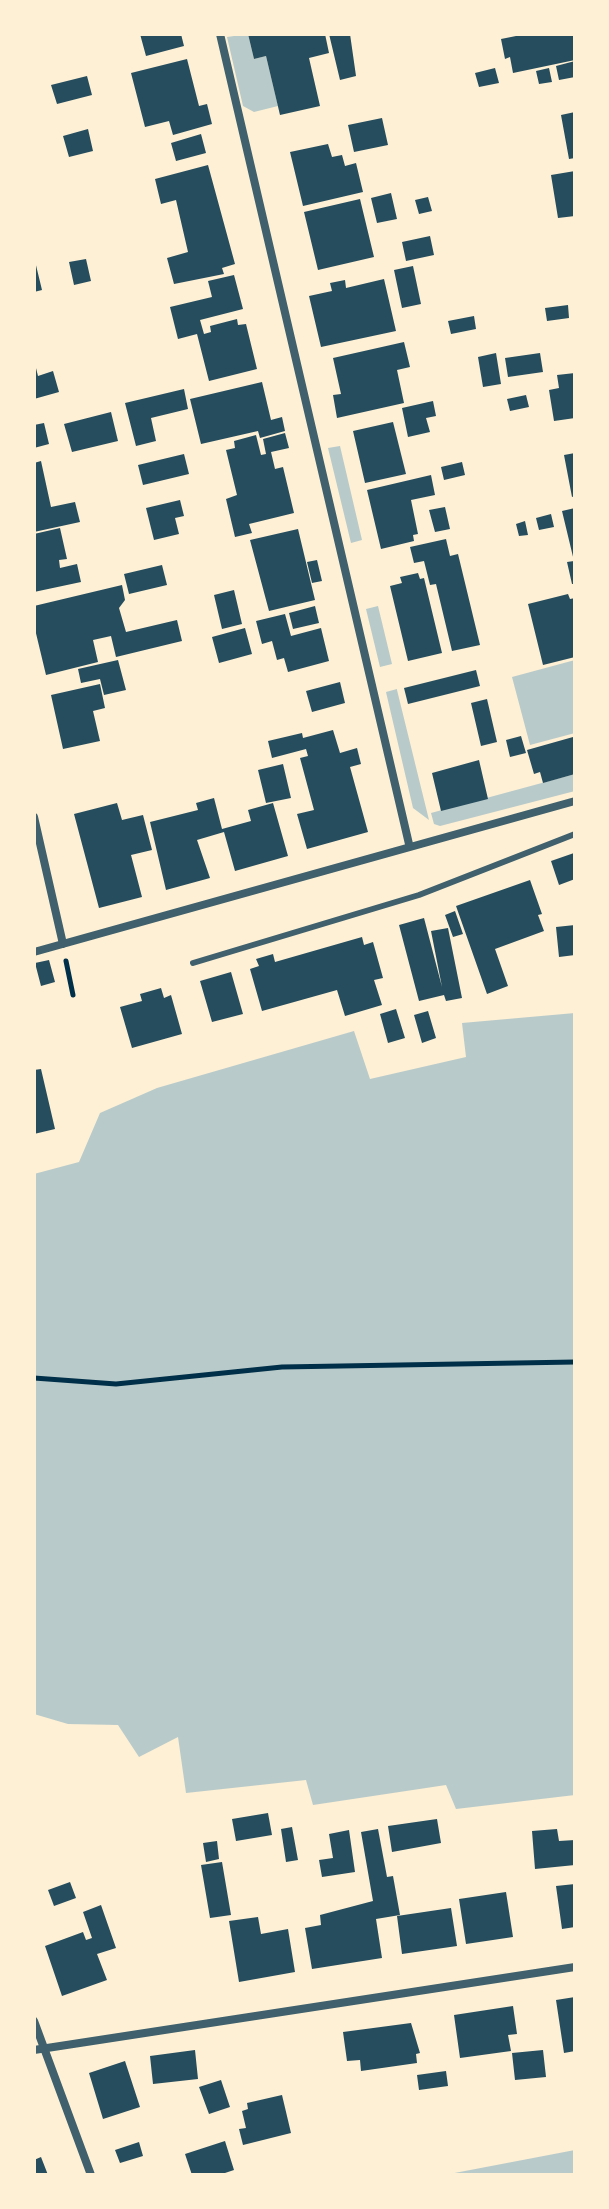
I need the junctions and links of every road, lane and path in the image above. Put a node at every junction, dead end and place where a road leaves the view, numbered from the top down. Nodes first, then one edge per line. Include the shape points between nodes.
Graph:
1 (220, 34) edge
2 (575, 801) edge
3 (34, 817) edge
4 (575, 834) edge
5 (409, 844) junction
6 (63, 944) junction
7 (34, 952) edge
8 (66, 962) dead end
9 (193, 963) dead end
10 (73, 995) dead end
11 (575, 1362) edge
12 (34, 1378) edge
13 (575, 1967) edge
14 (34, 2021) edge
15 (44, 2049) junction
16 (34, 2050) edge
17 (91, 2175) edge

1 - 5 street
2 - 5 street
3 - 6 street
4 - 9 lane via 419,895
5 - 6 street
6 - 7 street
8 - 10 path
11 - 12 path via 282,1367 116,1384
13 - 15 street
14 - 15 street
15 - 16 street
15 - 17 street

